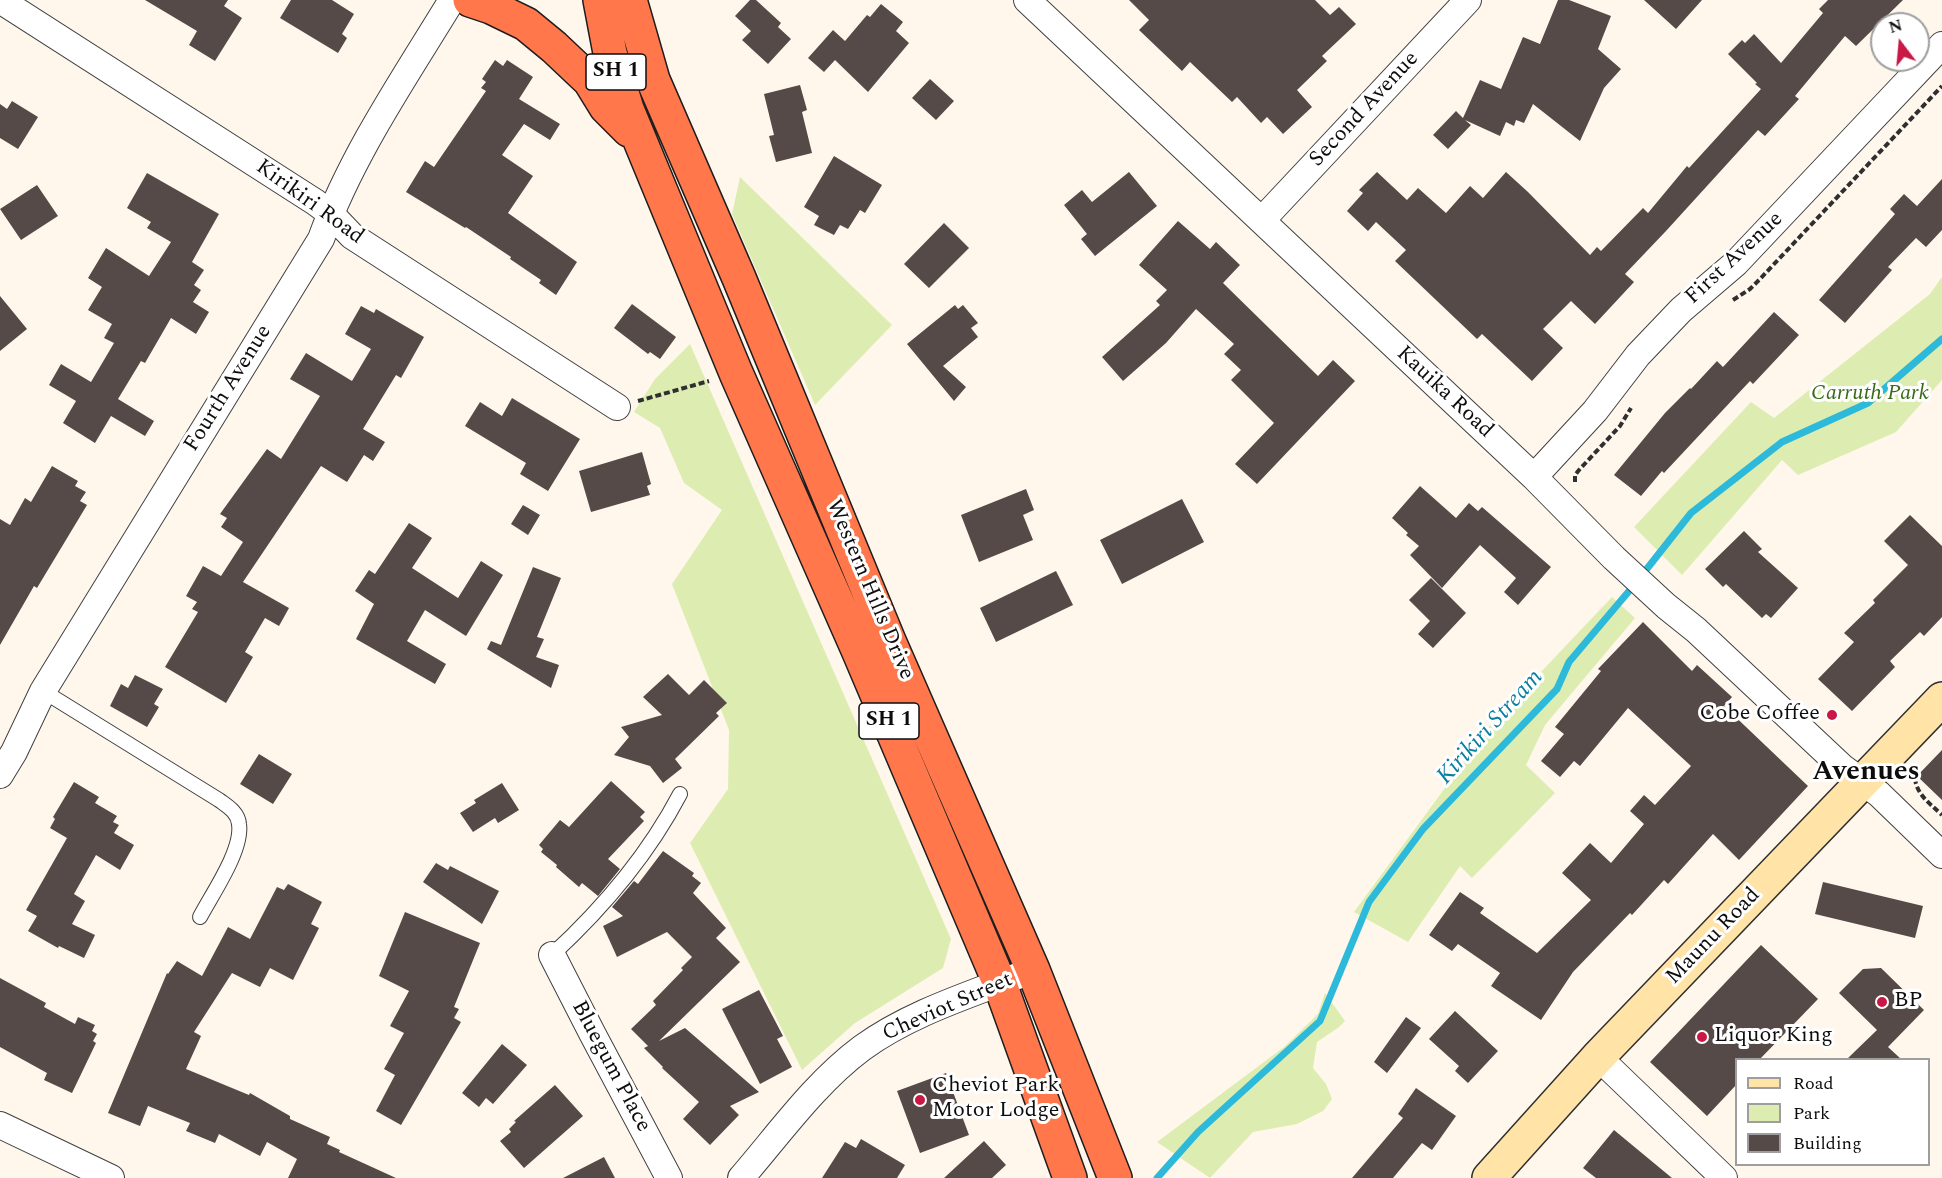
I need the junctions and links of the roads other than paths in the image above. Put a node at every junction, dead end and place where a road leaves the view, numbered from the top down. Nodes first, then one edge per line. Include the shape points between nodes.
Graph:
1 (0, 0) edge
2 (452, 0) edge
3 (470, 0) edge
4 (600, 0) edge
5 (630, 0) edge
6 (1468, 0) edge
7 (1029, 1) edge
8 (1942, 45) edge
9 (640, 142) junction
10 (330, 213) junction
11 (1262, 220) junction
12 (617, 407) road end
13 (1533, 477) junction
14 (874, 646) junction
15 (43, 691) junction
16 (1942, 699) edge
17 (0, 775) edge
18 (1863, 783) junction
19 (680, 794) dead end
20 (1942, 855) edge
21 (200, 917) dead end
22 (552, 955) joint
23 (1033, 970) junction
24 (1000, 984) junction
25 (1598, 1057) junction
26 (0, 1125) edge
27 (111, 1178) edge
28 (669, 1178) edge
29 (741, 1178) edge
30 (1070, 1178) edge
31 (1116, 1178) edge
32 (1489, 1178) edge
33 (1724, 1178) edge

1 - 10 street, Kirikiri Road
2 - 10 street, Fourth Avenue via 377,122
3 - 9 highway via 526,24 554,46 590,81 606,107
4 - 9 highway, Western Hills Drive / SH 1 via 610,53
5 - 14 highway, Western Hills Drive / SH 1 via 653,80 739,278
6 - 11 street, Second Avenue
7 - 11 street, Kauika Road
8 - 13 street, First Avenue via 1736,263 1681,310 1638,355 1595,411
9 - 14 highway, Western Hills Drive / SH 1 via 736,374
10 - 12 street, Kirikiri Road via 352,236
10 - 15 street, Fourth Avenue via 321,238
11 - 13 street, Kauika Road
13 - 18 street, Kauika Road via 1614,558
14 - 23 highway, Western Hills Drive / SH 1
14 - 24 highway, Western Hills Drive / SH 1
15 - 17 street, Fourth Avenue
15 - 21 lane via 235,812 239,837
16 - 18 main road, Maunu Road
18 - 20 street, Kauika Road
18 - 25 main road, Maunu Road
19 - 22 lane via 659,832 622,881 586,924
22 - 28 street, Bluegum Place
23 - 24 street, Cheviot Street
23 - 31 highway, Western Hills Drive / SH 1
24 - 29 street, Cheviot Street via 918,1016 863,1047 833,1072
24 - 30 highway, Western Hills Drive / SH 1
25 - 32 main road, Maunu Road
25 - 33 street
26 - 27 street

